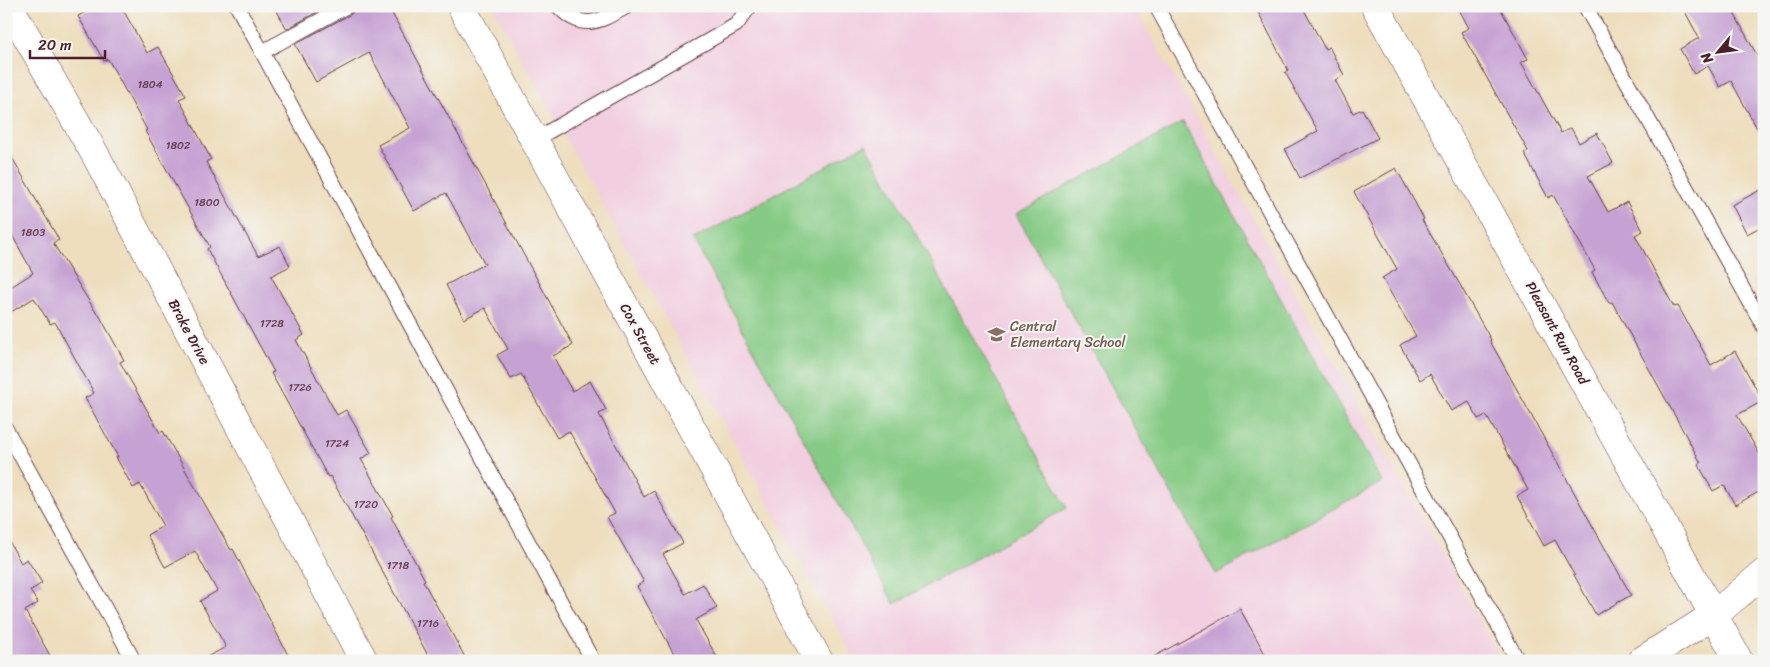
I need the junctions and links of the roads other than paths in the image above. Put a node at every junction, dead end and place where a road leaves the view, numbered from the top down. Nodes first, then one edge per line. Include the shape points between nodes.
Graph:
1 (10, 6) edge
2 (237, 6) edge
3 (346, 6) edge
4 (460, 6) edge
5 (558, 6) edge
6 (628, 6) edge
7 (747, 6) edge
8 (1156, 6) edge
9 (1375, 6) edge
10 (1585, 6) edge
11 (262, 52) junction
12 (534, 140) junction
13 (1764, 328) edge
14 (6, 429) edge
15 (1764, 573) edge
16 (1714, 615) junction
17 (134, 661) edge
18 (364, 661) edge
19 (593, 661) edge
20 (819, 661) edge
21 (1518, 661) edge
22 (1641, 661) edge
23 (1739, 661) edge

1 - 18 street, Brake Drive via 96,156
2 - 11 lane
3 - 11 lane
4 - 12 street, Cox Street
5 - 6 lane via 567,16 584,23 604,19
7 - 12 lane via 736,25
8 - 21 lane
9 - 16 street, Pleasant Run Road
10 - 13 lane
11 - 19 lane
12 - 20 street, Cox Street
14 - 17 lane
15 - 16 street
16 - 22 street
16 - 23 street, Pleasant Run Road

